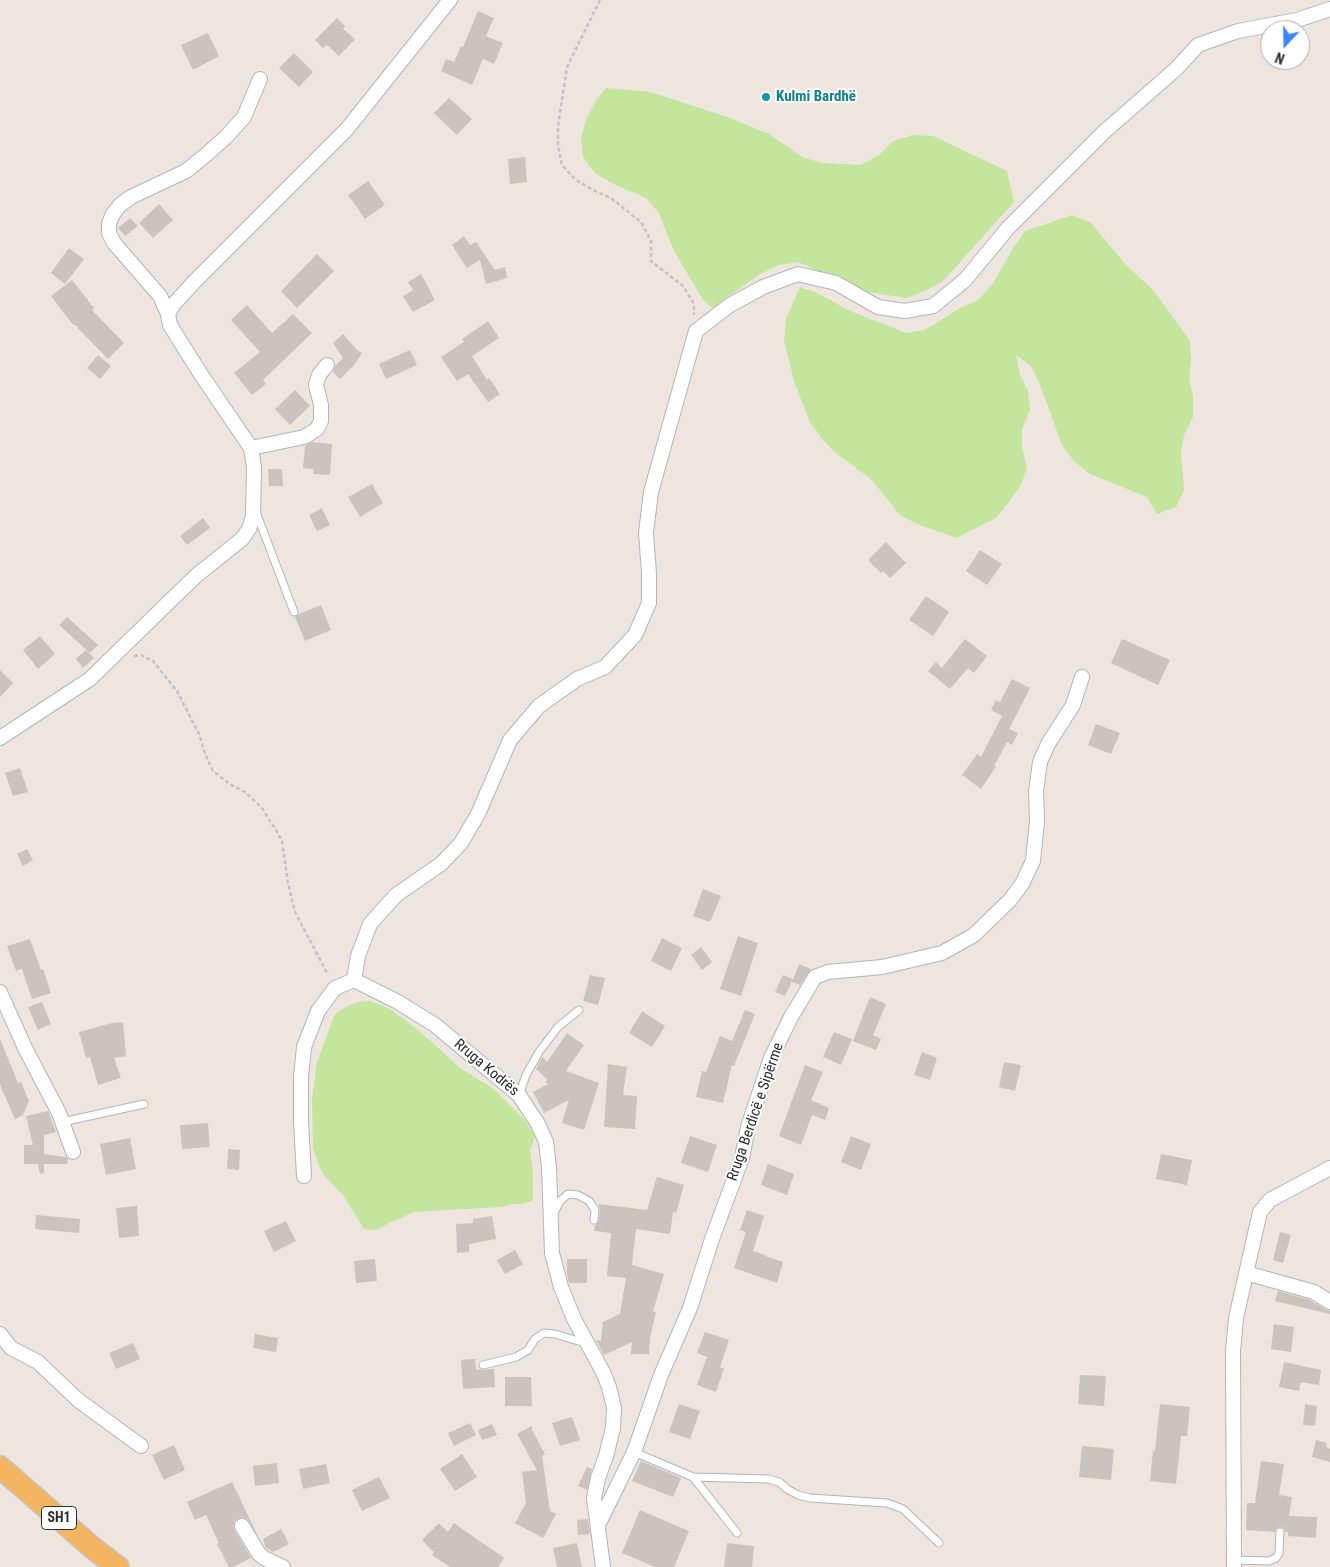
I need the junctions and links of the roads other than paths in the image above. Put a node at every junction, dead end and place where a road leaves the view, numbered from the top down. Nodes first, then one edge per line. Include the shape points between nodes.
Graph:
1 (450, 0) edge
2 (1330, 9) edge
3 (260, 79) dead end
4 (168, 314) junction
5 (327, 365) dead end
6 (251, 448) junction
7 (253, 504) junction
8 (294, 612) dead end
9 (1082, 677) dead end
10 (0, 738) edge
11 (354, 980) junction
12 (0, 992) edge
13 (579, 1010) dead end
14 (519, 1095) junction
15 (144, 1104) dead end
16 (62, 1122) junction
17 (73, 1152) dead end
18 (1330, 1168) edge
19 (304, 1176) dead end
20 (551, 1220) junction
21 (594, 1220) dead end
22 (1246, 1272) junction
23 (1330, 1302) edge
24 (0, 1334) edge
25 (588, 1344) junction
26 (483, 1365) dead end
27 (141, 1446) dead end
28 (634, 1452) junction
29 (0, 1467) edge
30 (693, 1477) junction
31 (598, 1525) junction
32 (242, 1526) dead end
33 (1280, 1532) dead end
34 (737, 1533) dead end
35 (939, 1543) dead end
36 (1234, 1563) edge
37 (118, 1567) edge
38 (283, 1567) edge
39 (603, 1567) edge

1 - 4 street via 347,129 195,282
2 - 11 street via 1297,20 1238,31 1198,45 1176,69 1104,132 1008,228 965,280 933,306 905,311 878,307 836,283 798,274 763,287 730,305 696,332 651,492 646,533 649,603 635,636 605,667 577,679 539,706 510,740 478,814 461,843 440,864 396,895 370,924 358,956
3 - 4 street via 244,116 226,137 186,170 120,205 109,223 114,243 160,296
4 - 6 street via 170,325
5 - 6 street via 316,385 322,405 317,429 304,436
6 - 7 street
7 - 8 lane
7 - 10 street via 253,517 242,539 197,575 78,688
9 - 28 street, Rruga Berdicë e Sipërme via 1073,705 1040,762 1033,861 1010,900 974,935 942,953 882,967 828,972 815,977 804,993 771,1058 748,1127 742,1158 690,1308
11 - 14 street, Rruga Kodrës via 435,1025
11 - 19 street via 335,988 318,1011 304,1046 300,1085
12 - 16 street
13 - 14 lane via 558,1027 540,1052
14 - 20 street, Rruga Kodrës via 546,1142
15 - 16 lane
16 - 17 street
18 - 22 street via 1270,1200 1260,1212
20 - 21 lane via 560,1201 568,1194 589,1201 594,1210
20 - 25 street, Rruga Kodrës via 552,1253 561,1287
22 - 23 street via 1314,1292
22 - 36 street via 1236,1318 1234,1351
24 - 27 street via 11,1348 38,1362 78,1400
25 - 26 lane via 544,1333 516,1357
25 - 31 street, Rruga Kodrës via 603,1372 614,1408 613,1428 594,1498
28 - 30 lane
28 - 31 street, Rruga Berdicë e Sipërme
29 - 37 main road, SH1
30 - 34 lane
30 - 35 lane via 768,1479 779,1482 798,1496 887,1503 903,1509
31 - 39 street
32 - 38 street via 259,1554
33 - 36 lane via 1276,1558

